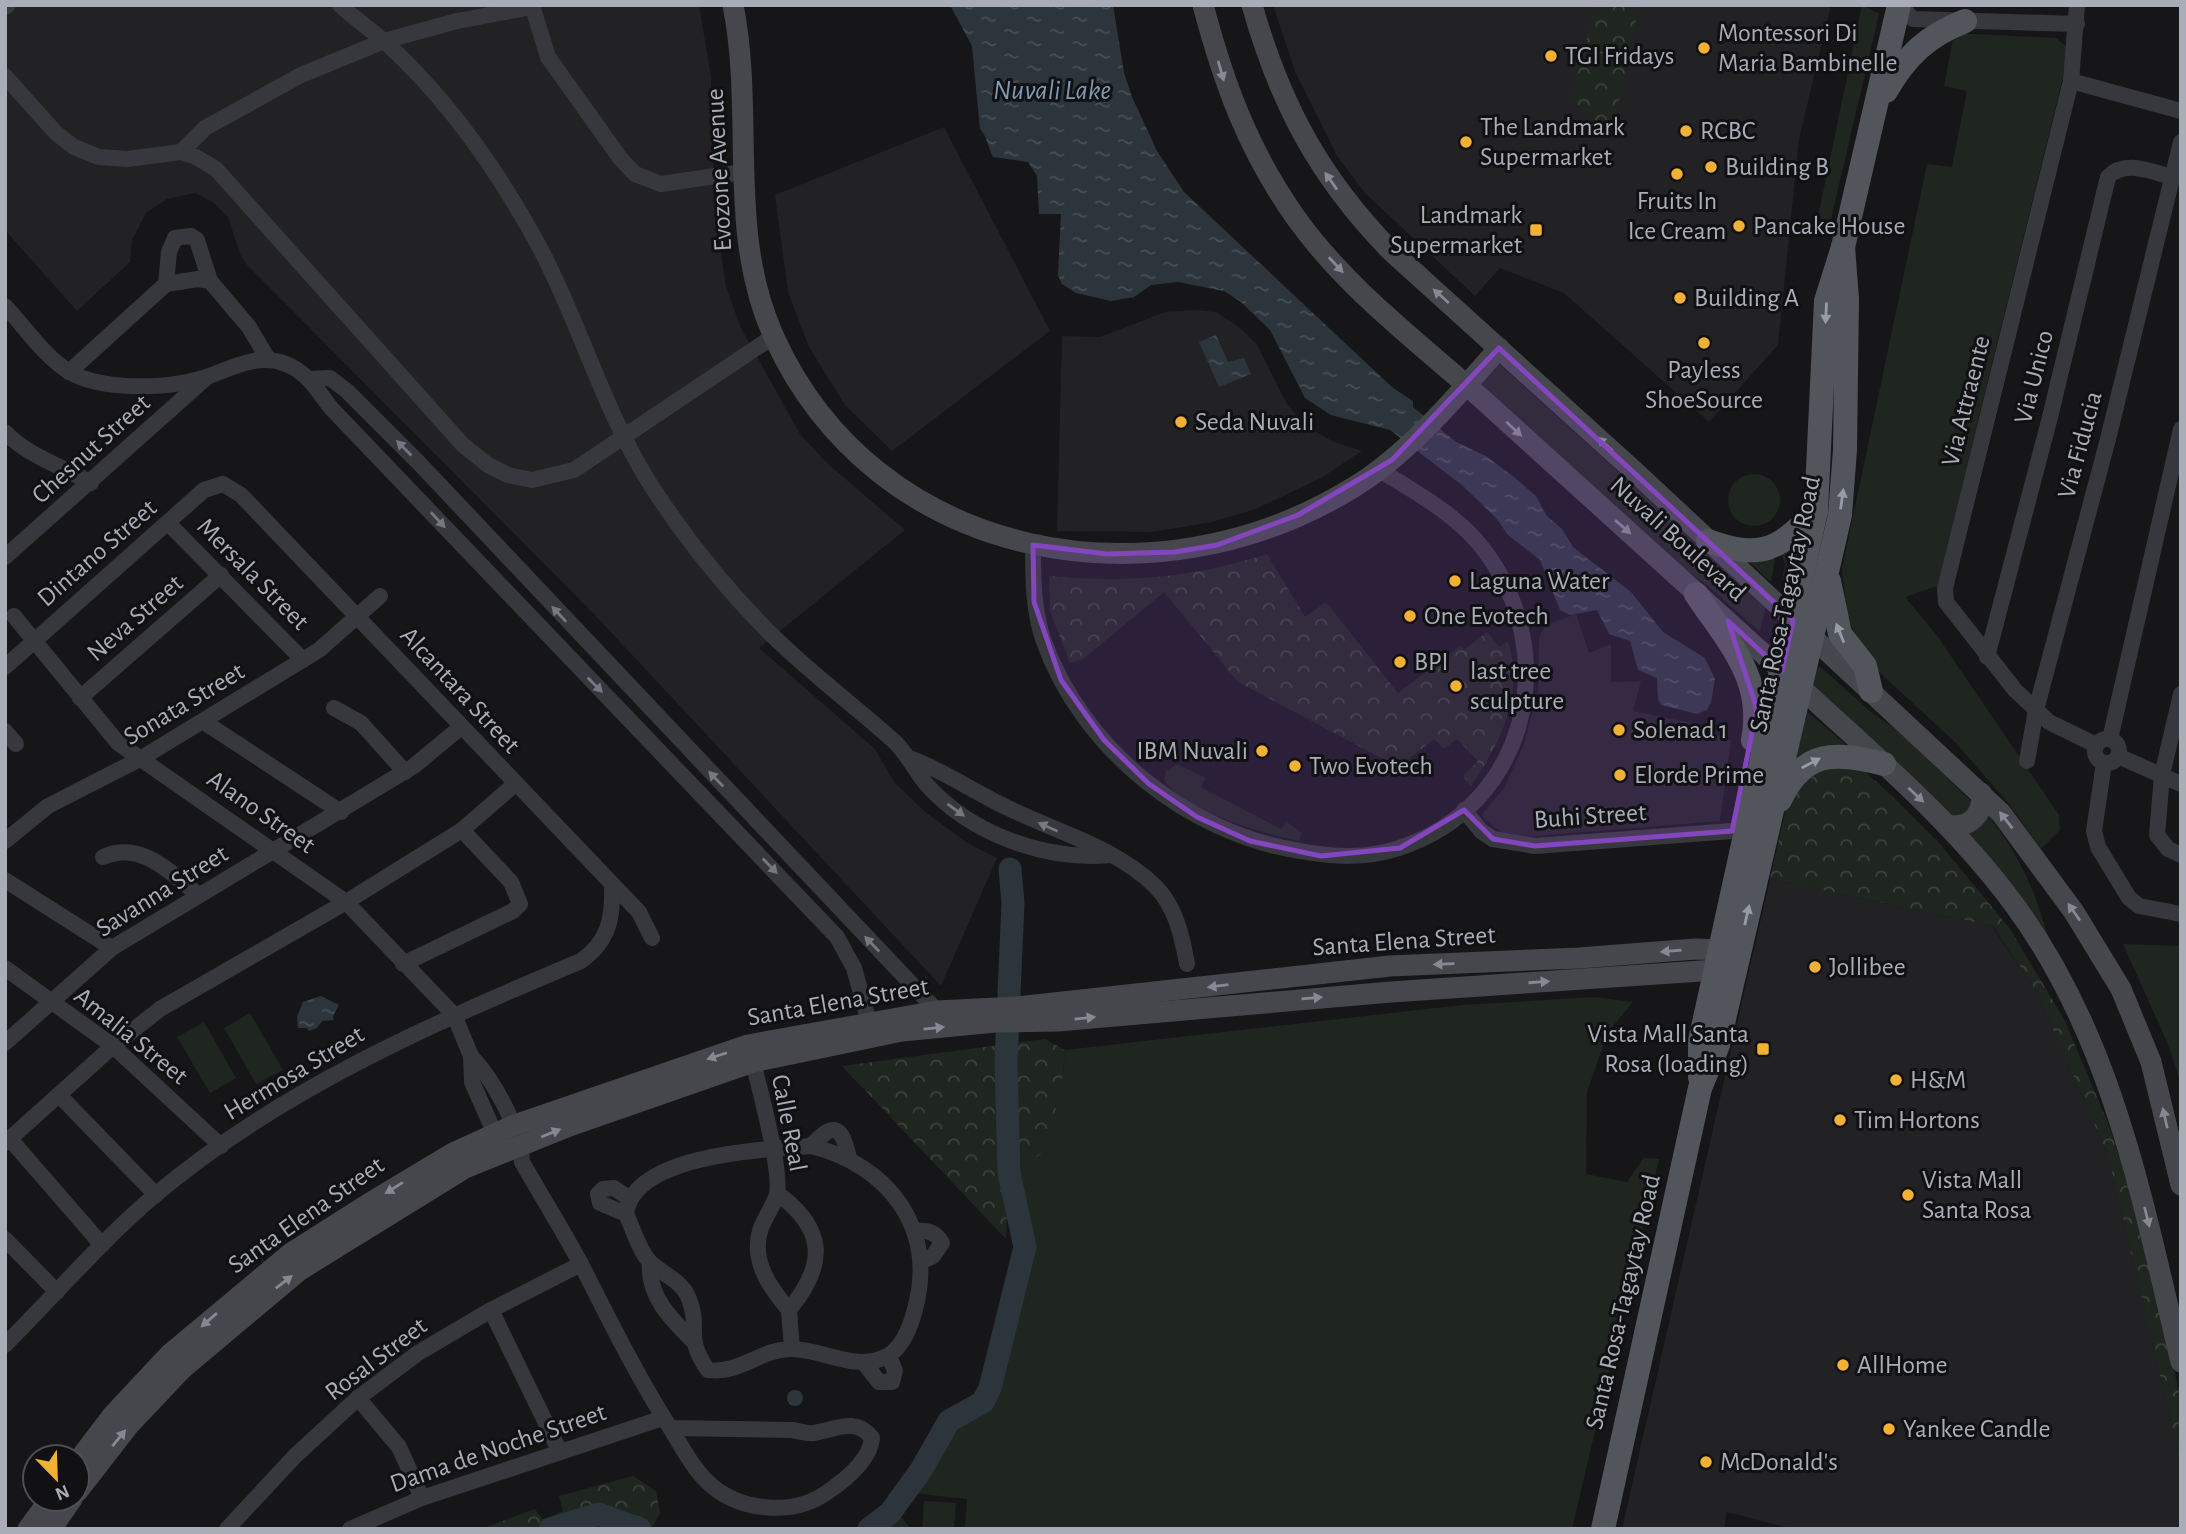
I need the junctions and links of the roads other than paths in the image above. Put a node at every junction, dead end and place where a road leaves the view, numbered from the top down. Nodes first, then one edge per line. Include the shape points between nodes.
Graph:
1 (340, 5) edge
2 (733, 5) edge
3 (1203, 5) edge
4 (1252, 5) edge
5 (1899, 5) edge
6 (2077, 5) edge
7 (532, 6) edge
8 (1965, 21) junction
9 (2077, 24) junction
10 (384, 41) junction
11 (5, 76) edge
12 (2071, 81) junction
13 (2181, 111) edge
14 (1874, 113) junction
15 (2181, 142) edge
16 (181, 152) junction
17 (743, 173) junction
18 (2173, 177) junction
19 (1843, 247) junction
20 (210, 281) junction
21 (166, 284) junction
22 (5, 306) edge
23 (774, 337) junction
24 (1495, 345) junction
25 (268, 359) junction
26 (69, 372) junction
27 (208, 377) junction
28 (310, 379) junction
29 (1462, 382) junction
30 (2181, 429) edge
31 (5, 432) edge
32 (624, 437) junction
33 (11, 449) edge
34 (1380, 470) junction
35 (91, 483) junction
36 (223, 484) joint
37 (1816, 511) junction
38 (168, 523) junction
39 (1708, 541) junction
40 (1032, 545) junction
41 (5, 557) edge
42 (1828, 566) junction
43 (221, 575) junction
44 (1696, 594) junction
45 (380, 596) dead end
46 (14, 616) dead end
47 (357, 617) junction
48 (1801, 628) junction
49 (580, 637) junction
50 (34, 641) junction
51 (563, 653) junction
52 (1987, 656) junction
53 (303, 660) junction
54 (5, 667) edge
55 (1790, 678) junction
56 (1871, 691) junction
57 (2181, 694) edge
58 (80, 698) junction
59 (334, 708) dead end
60 (2036, 710) junction
61 (204, 722) junction
62 (461, 727) junction
63 (2103, 742) junction
64 (1762, 757) junction
65 (140, 759) junction
66 (912, 760) junction
67 (2111, 760) junction
68 (2027, 761) dead end
69 (1884, 764) junction
70 (405, 772) junction
71 (2162, 775) junction
72 (514, 784) junction
73 (2181, 784) edge
74 (1741, 793) junction
75 (1981, 793) junction
76 (1465, 810) junction
77 (341, 811) junction
78 (1948, 825) junction
79 (462, 830) junction
80 (1732, 831) junction
81 (1763, 839) junction
82 (5, 841) edge
83 (273, 850) junction
84 (1110, 855) junction
85 (2181, 855) edge
86 (103, 856) dead end
87 (5, 880) edge
88 (612, 884) junction
89 (199, 895) junction
90 (346, 902) junction
91 (2181, 914) edge
92 (652, 938) dead end
93 (112, 948) junction
94 (1724, 954) junction
95 (403, 964) junction
96 (1187, 964) dead end
97 (1390, 966) junction
98 (5, 968) edge
99 (1391, 992) junction
100 (52, 1003) junction
101 (937, 1011) junction
102 (454, 1014) junction
103 (1004, 1015) junction
104 (869, 1022) junction
105 (5, 1043) edge
106 (113, 1046) junction
107 (751, 1054) junction
108 (59, 1095) junction
109 (8, 1141) edge
110 (511, 1144) junction
111 (221, 1146) junction
112 (772, 1148) junction
113 (2181, 1185) edge
114 (777, 1194) junction
115 (156, 1195) junction
116 (915, 1231) junction
117 (5, 1239) edge
118 (102, 1245) junction
119 (922, 1261) junction
120 (650, 1262) junction
121 (581, 1264) junction
122 (57, 1292) junction
123 (491, 1310) junction
124 (789, 1310) junction
125 (692, 1340) junction
126 (5, 1345) edge
127 (792, 1349) junction
128 (889, 1354) junction
129 (2181, 1362) edge
130 (865, 1364) junction
131 (358, 1398) junction
132 (666, 1423) junction
133 (91, 1444) edge
134 (560, 1452) junction
135 (91, 1474) edge
136 (422, 1499) junction
137 (40, 1513) edge
138 (62, 1513) edge
139 (28, 1529) edge
140 (51, 1529) edge
141 (227, 1529) edge
142 (350, 1529) edge
143 (1603, 1529) edge

1 - 10 street
2 - 17 street, Evozone Avenue via 743,87
3 -> 29 street, Nuvali Boulevard via 1244,132 1296,218 1392,322
24 -> 4 street, Nuvali Boulevard via 1391,251 1331,182 1291,115
5 - 8 street via 1913,19
5 - 14 main road, Santa Rosa-Tagaytay Road
6 - 9 street, Via Attraente
7 - 10 street
7 - 17 street via 548,57 635,174 661,184
8 - 9 street
8 - 14 main road via 1919,46 1895,75
9 - 12 street, Via Attraente
10 - 16 street via 301,75 205,128
10 - 32 street via 460,125 518,210
11 - 16 street via 74,147 99,157 127,159
12 - 13 street
12 - 52 street, Via Attraente via 1945,588 1946,602
14 - 19 main road, Santa Rosa-Tagaytay Road
15 - 18 street, Via Fiducia
16 - 32 street via 205,161 234,186 463,445 488,465 532,480 554,476 574,470
17 - 23 street, Evozone Avenue via 752,269
18 - 52 street, Via Unico via 2130,167 2116,168 2108,177
18 - 60 street, Via Fiducia
19 -> 37 main road, Santa Rosa-Tagaytay Road via 1826,302
42 -> 19 main road, Santa Rosa-Tagaytay Road via 1844,486 1847,299
20 - 21 street
20 - 21 street via 197,240 182,236 175,238 169,251
20 - 25 street
21 - 26 street
22 - 26 street
23 - 32 street
23 - 40 street, Evozone Avenue via 815,406 854,450 894,483 954,517
24 - 29 street, Evozone Avenue
39 -> 24 street, Nuvali Boulevard
25 - 27 street via 236,363
25 - 28 street
26 - 27 street via 128,386
27 - 35 street, Chesnut Street
49 -> 28 street via 347,391 330,378
28 -> 51 street via 331,408
29 - 34 street, Evozone Avenue
29 -> 44 street, Nuvali Boulevard
30 - 63 street
31 - 33 street
32 - 66 street via 672,517 739,600
33 - 35 street
34 - 40 street, Evozone Avenue via 1319,506 1217,545 1121,554
34 - 76 street via 1470,534 1496,567 1520,617 1527,664 1521,724 1487,787
35 - 41 street, Chesnut Street
36 - 38 street, Dintano Street via 204,490
36 - 47 street, Alcantara Street via 241,495
37 - 39 main road via 1788,538 1766,550 1736,549
37 - 48 main road, Santa Rosa-Tagaytay Road
38 - 43 street, Mersala Street
38 - 50 street, Dintano Street
39 - 48 street, Nuvali Boulevard
40 - 76 street via 1034,602 1061,680 1083,715 1120,758 1197,817 1250,841 1343,857 1400,848 1445,826
42 - 48 main road, Santa Rosa-Tagaytay Road
56 -> 42 main road via 1865,666 1840,634
43 - 53 street, Mersala Street
43 - 58 street, Neva Street
44 - 55 street, Nuvali Boulevard
44 - 74 main road via 1742,662 1755,697 1756,723
45 - 47 street, Sonata Street
46 - 50 street, Alano Street
47 - 53 street, Sonata Street
47 - 62 street, Alcantara Street
48 - 55 main road, Santa Rosa-Tagaytay Road
48 - 56 street, Nuvali Boulevard
49 - 51 street
101 -> 49 street
50 - 54 street, Dintano Street
50 - 58 street, Alano Street
51 -> 104 street via 837,937 854,968
52 - 60 street, Via Attraente
53 - 61 street, Sonata Street
55 - 64 main road, Santa Rosa-Tagaytay Road
55 - 69 street, Nuvali Boulevard
55 - 81 main road, Santa Rosa-Tagaytay Road
56 - 75 street, Nuvali Boulevard
57 - 71 street
58 - 65 street, Alano Street via 117,743
59 - 70 street via 361,723
60 - 63 street, Via Attraente via 2049,722
60 - 68 street, Via Fiducia
61 - 65 street, Sonata Street
61 - 77 street
62 - 70 street, Savanna Street
62 - 72 street, Alcantara Street
63 - 67 street via 2118,746
64 - 74 main road
64 - 94 main road, Santa Rosa-Tagaytay Road
65 - 82 street, Sonata Street via 48,806
65 - 83 street, Alano Street
84 -> 66 street
66 -> 84 street via 926,784 946,803 1004,838 1045,851
67 - 71 street
67 - 91 street via 2094,831 2098,848 2129,898 2139,906
69 -> 78 street, Nuvali Boulevard
81 -> 69 main road via 1789,782 1810,762 1832,755
70 - 77 street, Savanna Street
71 - 73 street
71 - 85 street via 2157,835 2168,849
72 - 79 street
72 - 88 street, Alcantara Street
74 - 80 main road
75 - 78 street via 1982,804 1974,819
113 -> 75 street, Nuvali Boulevard via 2151,1062 2121,989 2074,912
76 - 80 street, Buhi Street via 1493,839 1535,846
77 - 83 street, Savanna Street
78 -> 129 street, Nuvali Boulevard via 2014,904 2085,1024 2119,1114
79 - 90 street
79 - 95 street via 511,882 520,904
80 - 94 main road via 1719,886
94 -> 81 main road, Santa Rosa-Tagaytay Road
83 - 89 street, Savanna Street
83 - 90 street, Alano Street
84 - 96 street via 1156,887 1176,917
86 - 89 street via 121,851 145,854
87 - 93 street
88 - 92 street, Alcantara Street via 639,912
88 - 102 street, Hermosa Street via 612,920 595,951
89 - 93 street, Savanna Street
90 - 95 street, Alano Street
90 - 106 street via 179,996
93 - 100 street, Savanna Street
94 -> 97 street, Santa Elena Street via 1695,949
99 -> 94 street, Santa Elena Street
94 - 143 main road, Santa Rosa-Tagaytay Road via 1700,1041 1700,1088
95 - 102 street, Alano Street
97 - 99 street
97 -> 103 street, Santa Elena Street
98 - 100 street, Amalia Street
103 -> 99 street, Santa Elena Street via 1058,1021
100 - 105 street, Savanna Street
100 - 106 street, Amalia Street
101 - 103 street, Santa Elena Street
101 - 104 street, Santa Elena Street
102 - 110 street, Alano Street via 471,1056 489,1075
102 - 111 street, Hermosa Street via 362,1058
107 -> 103 street, Santa Elena Street
104 - 107 street, Santa Elena Street
106 - 108 street
106 - 111 street, Amalia Street
107 - 110 street, Santa Elena Street
107 - 112 street, Calle Real
108 - 109 street
108 - 115 street
109 - 118 street
110 - 121 street, Alano Street
110 -> 133 street, Santa Elena Street via 425,1168 291,1253 170,1354
135 -> 110 street, Santa Elena Street via 182,1369 300,1269 440,1181
111 - 115 street, Hermosa Street
112 - 114 street, Calle Real
112 - 116 street via 811,1146 849,1158 888,1191
112 - 120 street via 693,1161 640,1187 628,1207
114 - 124 street, Calle Real via 760,1231 757,1254 764,1275
114 - 124 street, Calle Real via 800,1210 812,1233 816,1258 807,1288
115 - 118 street, Hermosa Street
116 - 119 street
116 - 119 street via 927,1230 943,1243
117 - 122 street
118 - 122 street, Hermosa Street
119 - 128 street via 913,1316 902,1341
120 - 125 street via 653,1292
120 - 125 street via 670,1275 688,1296 694,1317
121 - 123 street, Rosal Street
121 - 132 street, Alano Street
122 - 126 street, Hermosa Street
123 - 131 street, Rosal Street via 418,1353
123 - 134 street
124 - 127 street
125 - 127 street via 709,1370 737,1369 771,1352
127 - 130 street
128 - 130 street
128 - 130 street via 895,1371 892,1382 879,1382
131 - 136 street via 399,1447
131 - 141 street, Rosal Street via 295,1456
132 - 132 street, Dama de Noche Street via 711,1486 736,1502 766,1507 793,1507 820,1497 846,1480 866,1455 872,1438 867,1431 848,1425 807,1433
132 - 134 street, Dama de Noche Street
134 - 136 street, Dama de Noche Street
136 - 142 street, Dama de Noche Street
137 - 139 street
138 - 140 street

